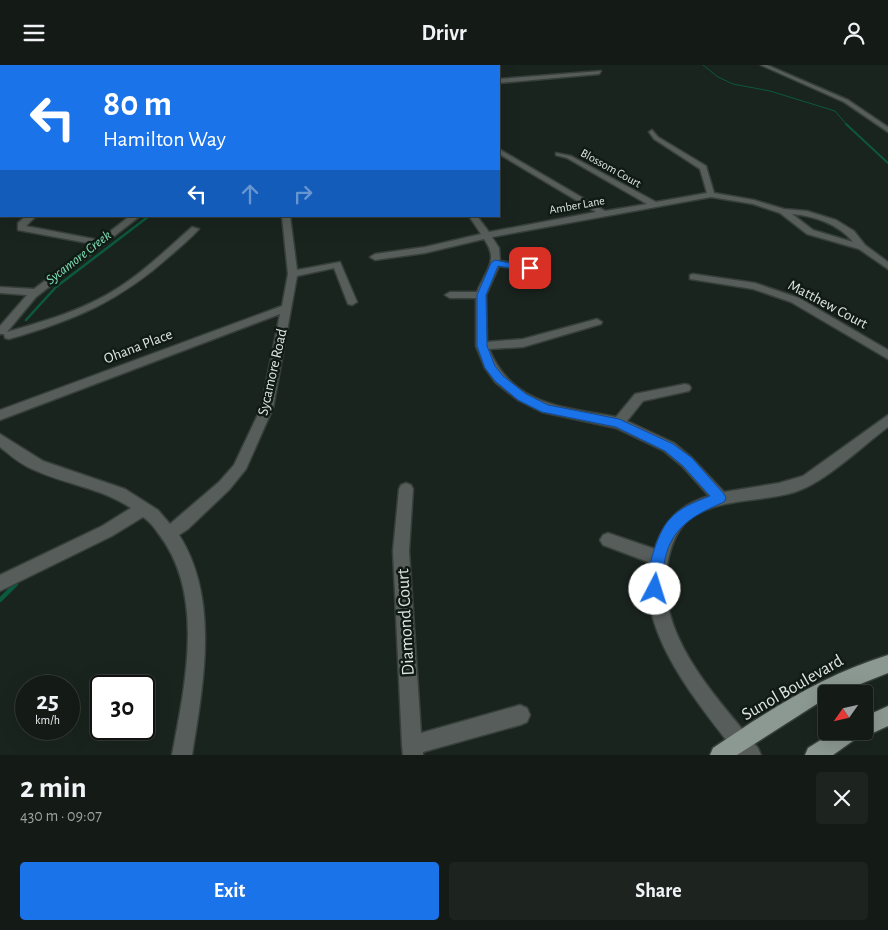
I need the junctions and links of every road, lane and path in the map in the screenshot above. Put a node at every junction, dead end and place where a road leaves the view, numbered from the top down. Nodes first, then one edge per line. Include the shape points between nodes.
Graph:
1 (763, 65) edge
2 (599, 72) dead end
3 (500, 81) edge
4 (888, 131) edge
5 (652, 132) dead end
6 (500, 152) edge
7 (558, 154) dead end
8 (710, 195) junction
9 (653, 204) junction
10 (783, 211) junction
11 (603, 213) junction
12 (31, 217) edge
13 (135, 217) edge
14 (286, 217) edge
15 (474, 217) edge
16 (194, 229) dead end
17 (485, 234) junction
18 (101, 243) junction
19 (862, 247) junction
20 (375, 257) dead end
21 (495, 263) junction
22 (888, 266) edge
23 (530, 268) dead end
24 (293, 274) junction
25 (692, 277) dead end
26 (0, 290) edge
27 (35, 292) junction
28 (450, 295) dead end
29 (481, 295) junction
30 (352, 302) dead end
31 (287, 307) junction
32 (596, 322) dead end
33 (3, 335) edge
34 (482, 346) junction
35 (888, 355) edge
36 (685, 388) dead end
37 (0, 415) edge
38 (888, 420) edge
39 (619, 423) junction
40 (0, 439) edge
41 (406, 489) dead end
42 (720, 498) junction
43 (144, 508) junction
44 (169, 533) junction
45 (608, 541) dead end
46 (658, 558) junction
47 (0, 583) edge
48 (888, 664) edge
49 (520, 715) dead end
50 (888, 716) edge
51 (873, 723) edge
52 (839, 740) edge
53 (746, 748) edge
54 (412, 750) edge
55 (182, 755) edge
56 (720, 755) edge
57 (815, 755) edge

1 - 4 street via 846,101
2 - 3 street
5 - 8 street via 656,138 703,168
6 - 11 street
7 - 9 street, Blossom Court
8 - 9 street, Amber Lane
8 - 10 street, Amber Lane via 754,202
9 - 11 street, Amber Lane
10 - 19 street, Amber Lane via 810,232
10 - 19 street, Amber Lane via 807,213 833,221 851,233
11 - 17 street, Amber Lane
12 - 18 street via 20,225 22,229
13 - 18 street
14 - 24 street, Sycamore Road
15 - 17 street
16 - 33 street via 122,290 52,323
17 - 20 street, Amber Lane via 425,250
17 - 21 street via 495,248
18 - 27 street
19 - 22 street, Amber Lane
21 - 23 street
21 - 29 street
24 - 30 street via 337,264
24 - 31 street, Sycamore Road
25 - 35 street, Matthew Court via 755,286 795,300
26 - 27 street
27 - 33 street via 19,309
28 - 29 street
29 - 34 street
31 - 37 street, Ohana Place
31 - 44 street, Sycamore Road via 268,408 239,469 183,524
32 - 34 street via 524,343
34 - 39 street via 499,379 522,397 560,413
36 - 39 street via 639,397
38 - 42 street via 795,487
39 - 42 street via 669,447
40 - 43 street via 43,468 120,493
41 - 54 street, Diamond Court via 401,551
42 - 46 street via 690,510 673,525
43 - 44 street
43 - 47 street via 107,531
44 - 55 street via 183,556 195,595 196,679
45 - 46 street
46 - 53 street via 655,589 663,621 684,668
48 - 53 main road, Sunol Boulevard via 853,675 816,693
49 - 54 street
50 - 51 main road
52 - 57 main road
53 - 56 main road, Sunol Boulevard

